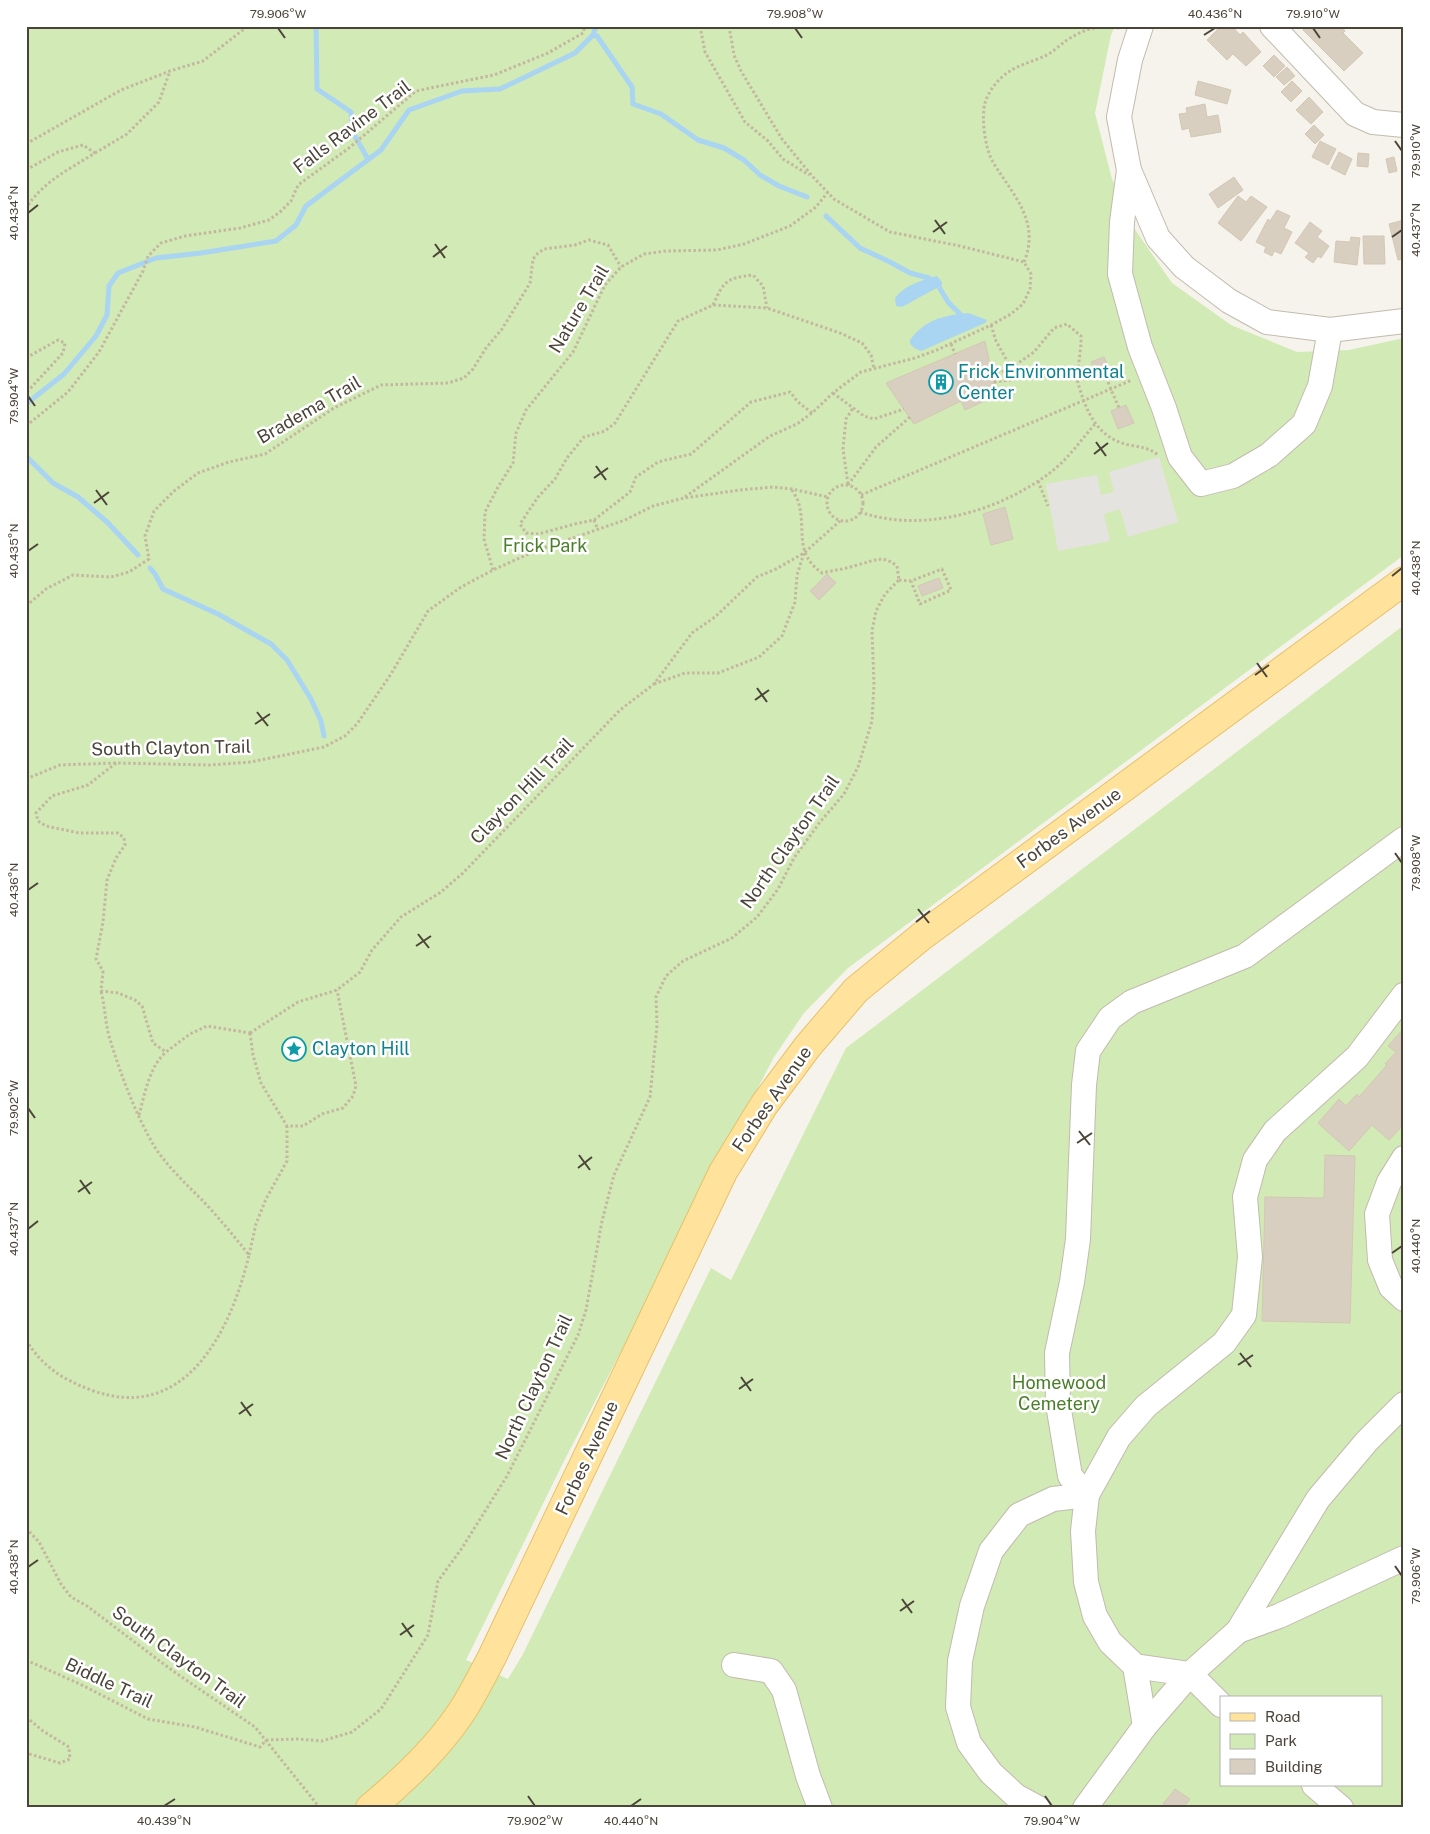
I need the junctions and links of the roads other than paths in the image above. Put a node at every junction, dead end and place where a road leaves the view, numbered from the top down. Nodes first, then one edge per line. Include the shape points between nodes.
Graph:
1 (1272, 26) edge
2 (1140, 28) edge
3 (1404, 124) edge
4 (1129, 170) junction
5 (1404, 321) edge
6 (1330, 330) junction
7 (1404, 581) edge
8 (1404, 839) edge
9 (1404, 995) edge
10 (1404, 1158) edge
11 (1404, 1298) edge
12 (1404, 1404) edge
13 (1087, 1495) junction
14 (1404, 1558) edge
15 (1238, 1631) junction
16 (734, 1665) dead end
17 (1136, 1666) junction
18 (1190, 1674) junction
19 (1220, 1704) edge
20 (1145, 1726) junction
21 (1315, 1786) edge
22 (1036, 1807) edge
23 (370, 1808) edge
24 (820, 1808) edge
25 (1085, 1808) edge
26 (1341, 1808) edge

1 - 3 street via 1355,114 1373,122
2 - 4 street via 1119,117
4 - 6 street via 1158,238 1184,267 1229,301 1267,322
4 - 6 street via 1120,274 1140,347 1180,457 1201,484 1233,476 1269,455 1304,424 1320,386
5 - 6 street
7 - 23 main road, Forbes Avenue via 922,936 856,990 808,1046 764,1104 722,1172 492,1657 464,1708 432,1750
8 - 13 street via 1245,956 1132,1002 1110,1018 1088,1051 1078,1239 1057,1354 1058,1404 1070,1476
9 - 13 street via 1357,1057 1275,1131 1256,1160 1245,1197 1250,1257 1244,1315 1224,1343 1146,1406 1119,1437
10 - 11 street via 1389,1182 1377,1214 1380,1260 1391,1287
12 - 15 street via 1366,1441 1318,1500
13 - 17 street via 1086,1582 1094,1616 1110,1642
13 - 22 street via 1053,1499 1019,1515 991,1551 972,1606 960,1661 958,1707 969,1743 991,1773 1016,1796
14 - 15 street via 1279,1616
15 - 18 street
16 - 24 street via 771,1670 784,1690
17 - 18 street
17 - 20 street
18 - 19 street
18 - 20 street
20 - 25 street
21 - 26 street

